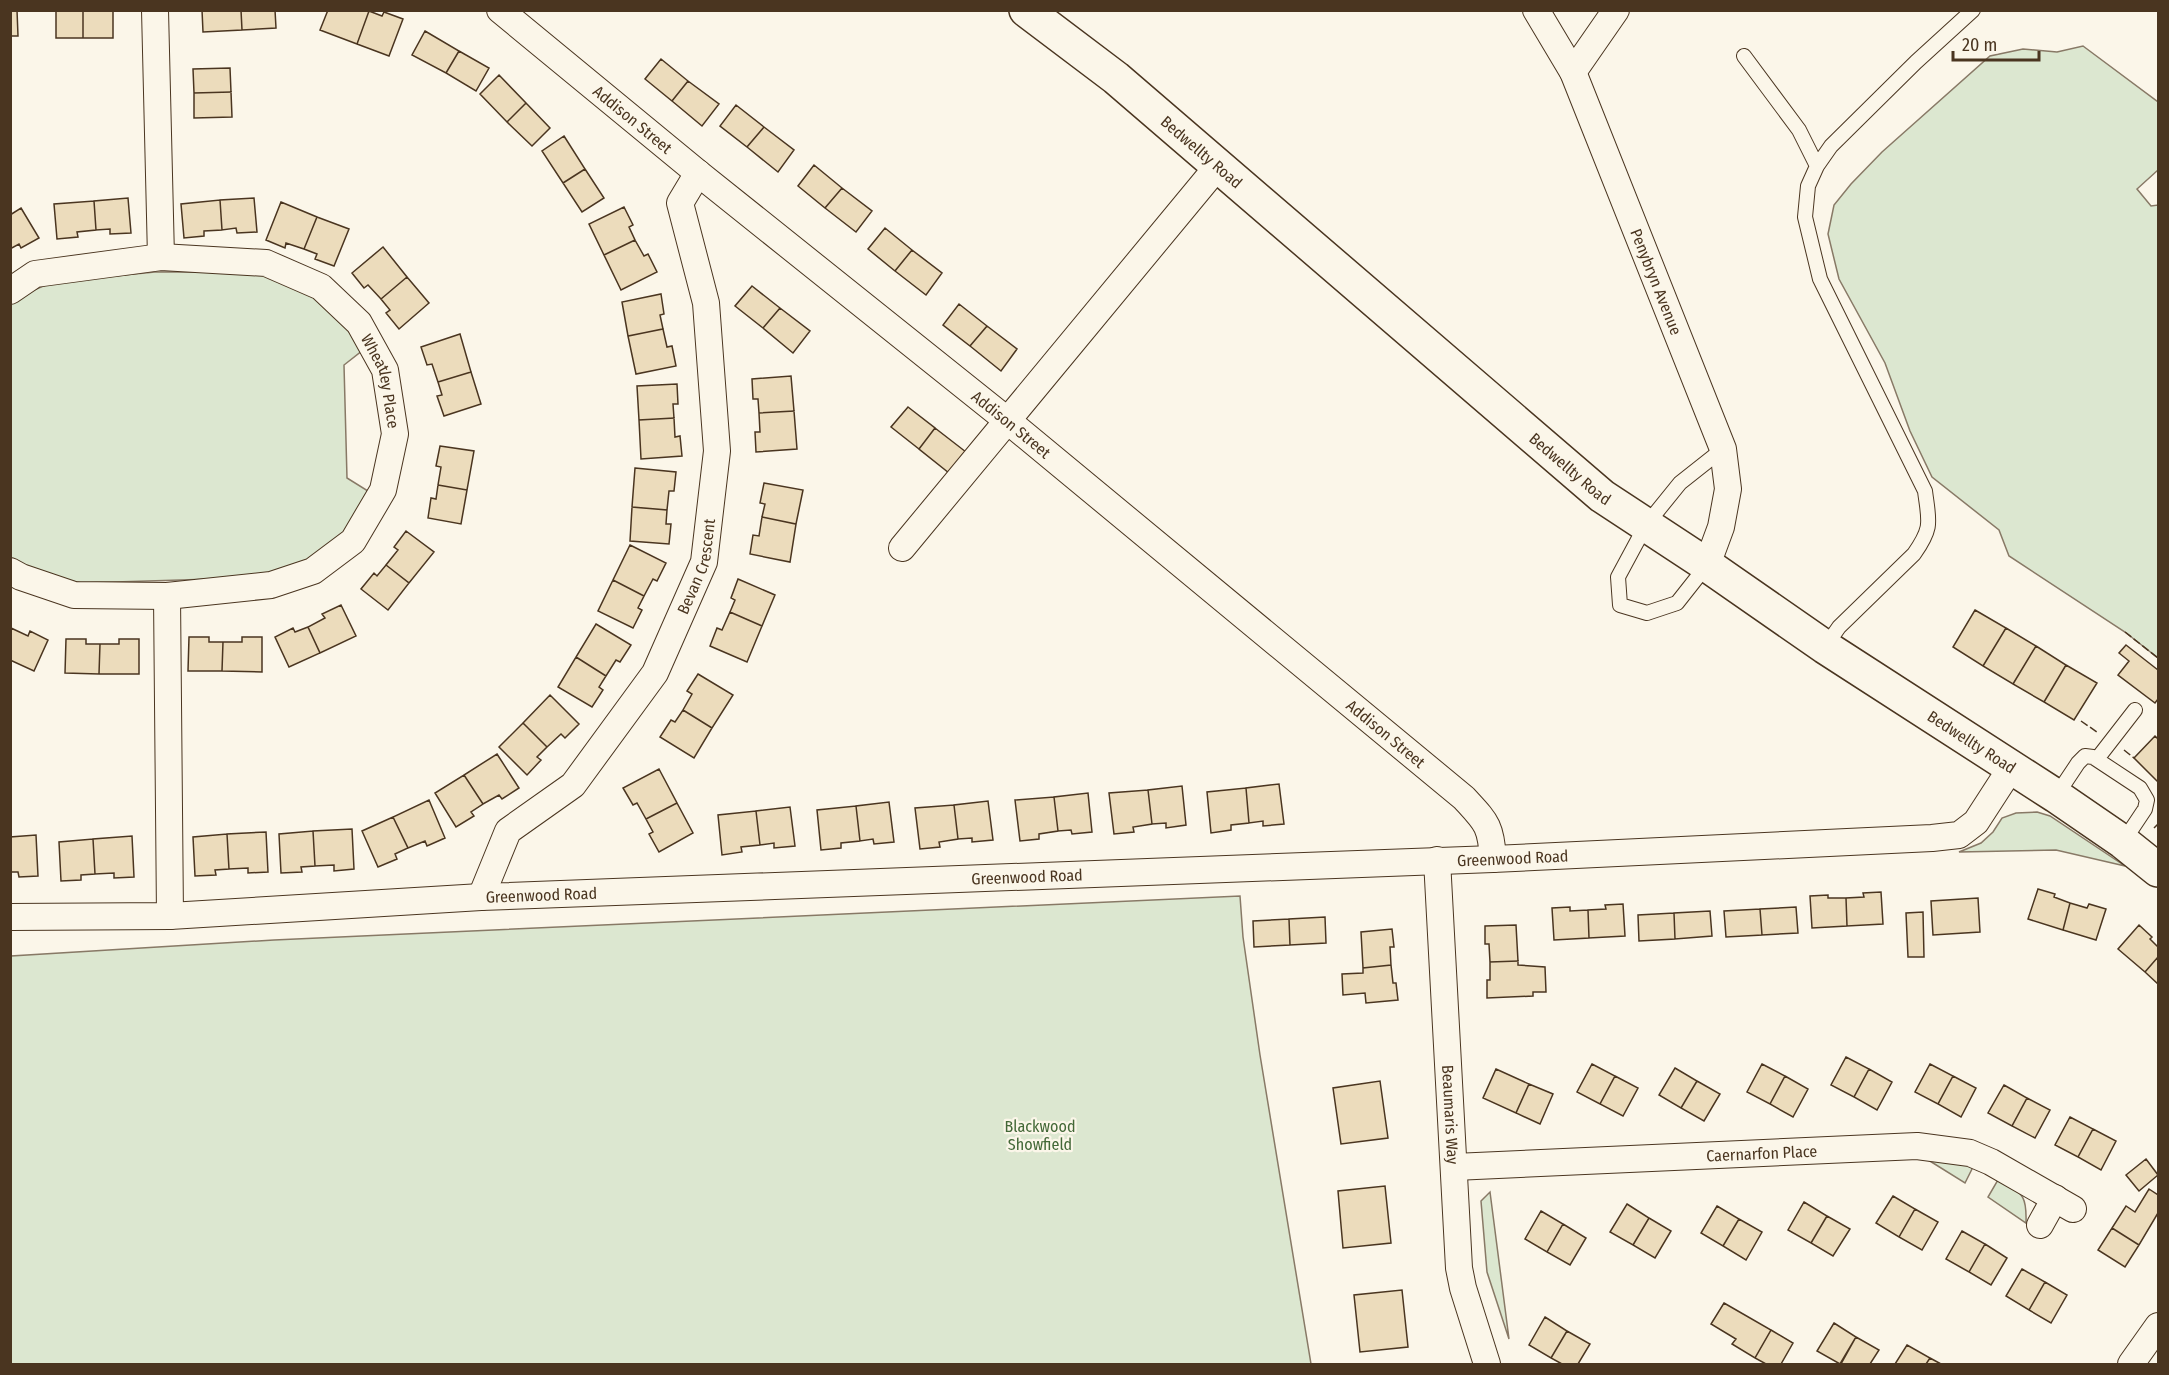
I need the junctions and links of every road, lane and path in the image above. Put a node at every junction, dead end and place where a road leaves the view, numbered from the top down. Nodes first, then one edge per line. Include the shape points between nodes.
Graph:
1 (155, 10) edge
2 (500, 10) edge
3 (1026, 10) edge
4 (1536, 10) edge
5 (1616, 10) edge
6 (1973, 10) edge
7 (1744, 56) dead end
8 (1573, 72) junction
9 (1218, 166) junction
10 (1817, 166) junction
11 (698, 172) junction
12 (161, 257) junction
13 (10, 291) edge
14 (1008, 421) junction
15 (1723, 449) junction
16 (1646, 525) junction
17 (902, 548) dead end
18 (1707, 565) junction
19 (10, 571) edge
20 (167, 596) junction
21 (1825, 647) junction
22 (2134, 710) dead end
23 (2097, 759) junction
24 (2011, 768) junction
25 (2056, 796) junction
26 (2123, 842) junction
27 (1493, 859) junction
28 (1437, 860) junction
29 (2158, 870) edge
30 (481, 897) junction
31 (10, 916) edge
32 (170, 916) junction
33 (1454, 1167) junction
34 (2040, 1225) dead end
35 (2158, 1326) edge
36 (1487, 1365) edge
37 (2131, 1365) edge

1 - 12 street
2 - 11 street, Addison Street
3 - 9 street, Bedwellty Road via 1116,78
4 - 8 street, Penybryn Avenue
5 - 8 street
6 - 10 lane via 1830,146
7 - 10 lane via 1799,130
8 - 15 street, Penybryn Avenue
9 - 14 street
9 - 16 street, Bedwellty Road via 1602,496
10 - 21 lane via 1808,186 1805,217 1820,279 1925,491 1930,527 1914,554 1839,627
11 - 14 street, Addison Street
11 - 30 street, Bevan Crescent via 680,203 706,303 717,451 704,562 655,673 573,785 508,831
12 - 13 street, Wheatley Place via 35,274
12 - 20 street, Wheatley Place via 266,263 321,287 359,323 385,370 395,434 384,490 353,541 313,571 271,585
14 - 17 street
14 - 27 street, Addison Street via 1464,798 1487,824
15 - 16 lane via 1680,483
15 - 18 street, Penybryn Avenue via 1728,489
16 - 18 street, Bedwellty Road
16 - 18 lane via 1618,577 1620,605 1647,613 1677,603
18 - 21 street, Bedwellty Road
19 - 20 street, Wheatley Place via 74,595
20 - 32 street
21 - 24 street, Bedwellty Road
22 - 23 lane
23 - 25 lane via 2085,756
23 - 26 lane via 2140,788 2147,800
24 - 25 street, Bedwellty Road
24 - 27 street, Greenwood Road via 1976,822 1959,835
25 - 26 street, Bedwellty Road
26 - 29 street, Bedwellty Road
27 - 28 street, Greenwood Road
28 - 30 street, Greenwood Road
28 - 33 street, Beaumaris Way
30 - 32 street, Greenwood Road
31 - 32 street, Greenwood Road
33 - 34 street, Caernarfon Place via 1917,1146 1970,1153 2064,1204
33 - 36 street, Beaumaris Way via 1458,1268
35 - 37 street

